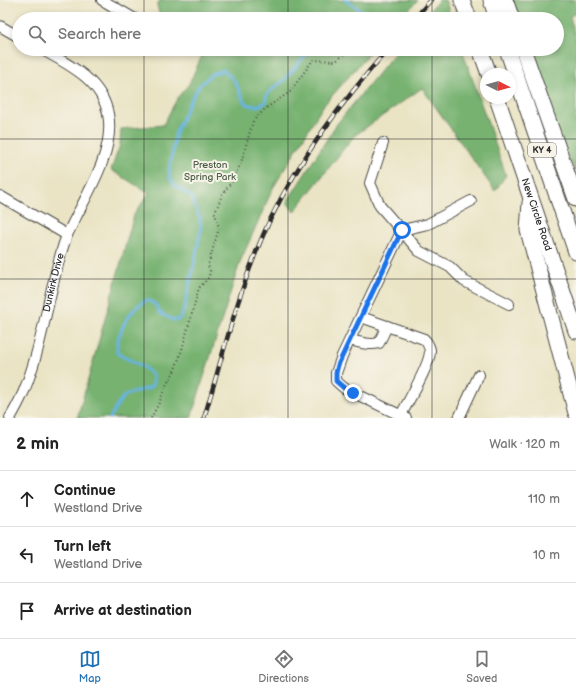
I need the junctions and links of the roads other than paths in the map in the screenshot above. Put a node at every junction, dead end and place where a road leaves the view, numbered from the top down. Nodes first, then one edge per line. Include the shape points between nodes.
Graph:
1 (102, 0) edge
2 (491, 0) edge
3 (505, 0) edge
4 (123, 12) edge
5 (495, 12) edge
6 (509, 12) edge
7 (0, 26) edge
8 (12, 33) edge
9 (52, 56) edge
10 (483, 56) edge
11 (509, 56) edge
12 (525, 56) edge
13 (487, 68) edge
14 (499, 104) edge
15 (383, 143) dead end
16 (530, 194) junction
17 (0, 196) edge
18 (576, 199) edge
19 (471, 201) dead end
20 (402, 230) junction
21 (67, 235) junction
22 (576, 252) edge
23 (509, 304) dead end
24 (361, 317) junction
25 (388, 326) junction
26 (576, 330) edge
27 (350, 340) junction
28 (479, 374) dead end
29 (576, 412) edge
30 (403, 417) edge
31 (10, 418) edge
32 (459, 418) edge

1 - 4 street
2 - 5 highway
3 - 6 highway
7 - 8 street
9 - 21 street, Dunkirk Drive via 86,77 96,88 108,113 110,128 107,150
10 - 13 highway
11 - 22 highway, KY 4
12 - 18 highway
14 - 16 highway, New Circle Road / KY 4
15 - 20 street via 370,183 380,206
16 - 26 highway, New Circle Road / KY 4
16 - 29 highway via 528,230
17 - 21 street
19 - 20 street via 428,224
20 - 23 street via 420,251 450,267 464,281
20 - 24 street
21 - 31 street, Dunkirk Drive via 36,357 24,391
24 - 25 street
24 - 27 street
25 - 27 street via 379,343
25 - 30 street via 424,339 430,350 428,361
27 - 30 street via 336,373 338,384
28 - 32 street

